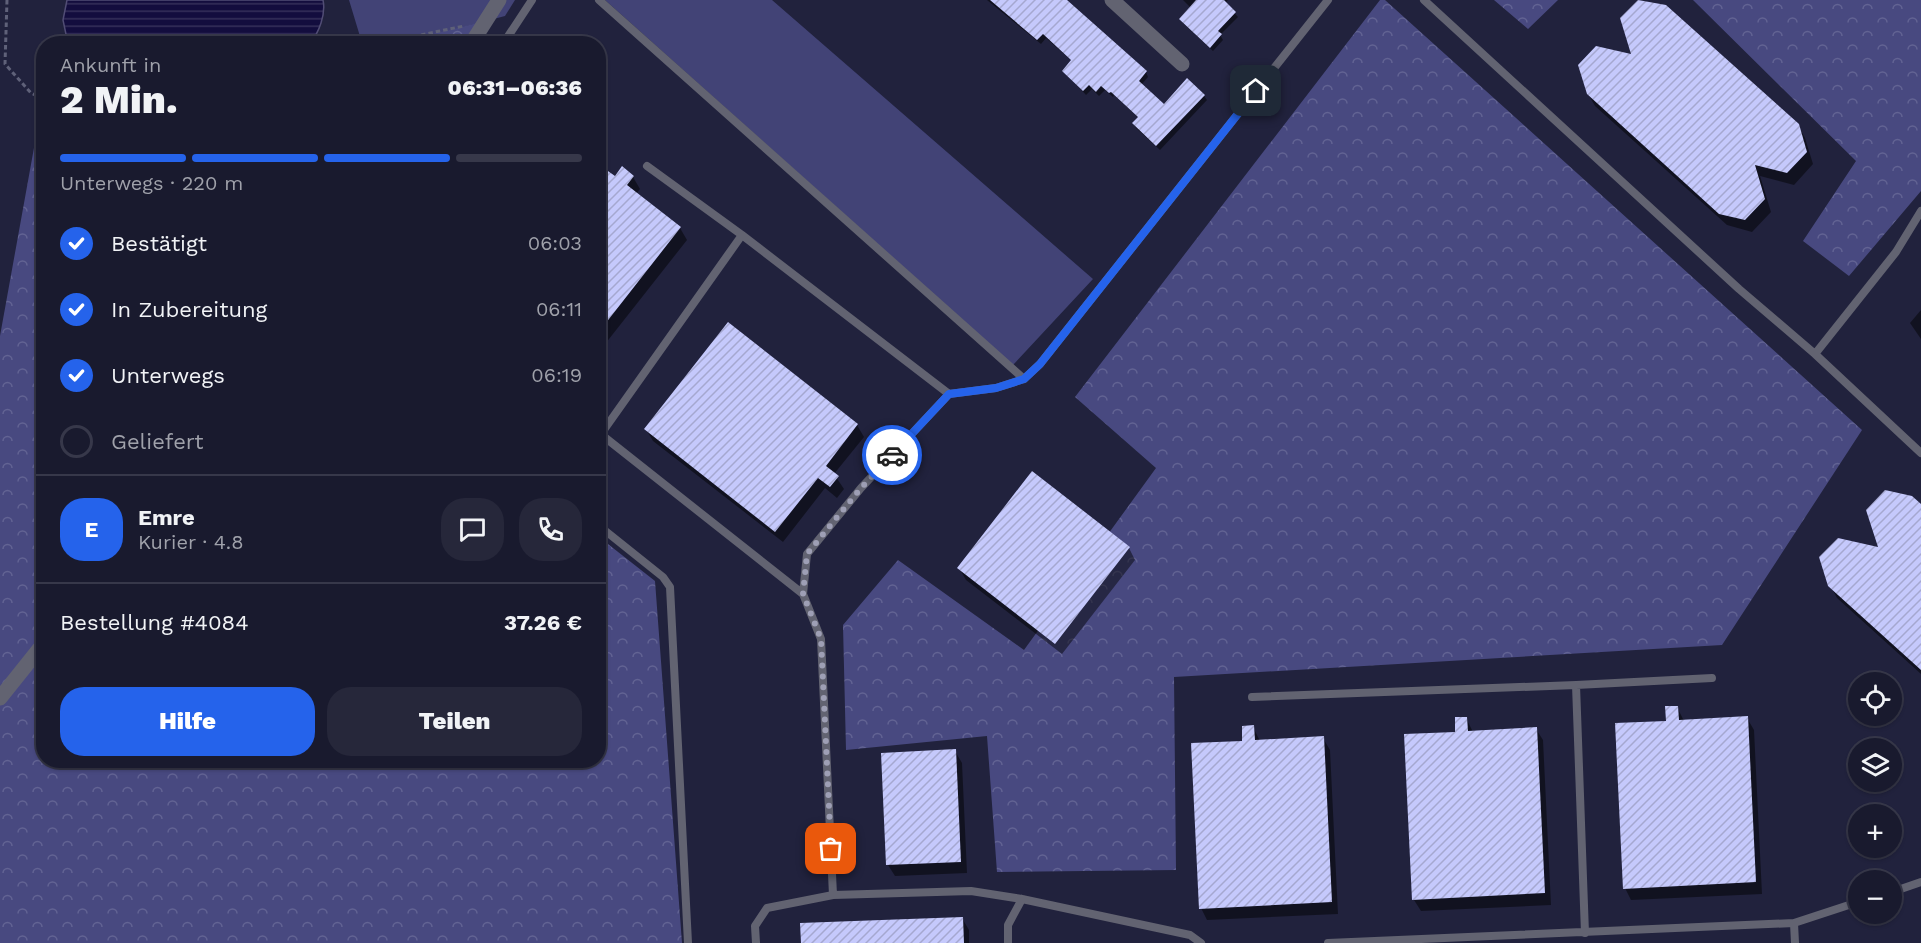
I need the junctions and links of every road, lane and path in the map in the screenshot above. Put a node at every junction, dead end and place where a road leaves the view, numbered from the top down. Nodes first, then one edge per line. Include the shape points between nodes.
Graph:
1 (7, 0) edge
2 (499, 0) edge
3 (532, 0) edge
4 (599, 0) edge
5 (1112, 0) edge
6 (1328, 0) edge
7 (1424, 0) edge
8 (466, 26) dead end
9 (417, 36) edge
10 (476, 36) edge
11 (508, 36) edge
12 (1182, 64) dead end
13 (36, 95) edge
14 (647, 166) dead end
15 (1921, 211) edge
16 (742, 235) junction
17 (1815, 354) junction
18 (1024, 379) junction
19 (949, 394) junction
20 (606, 425) edge
21 (606, 438) edge
22 (1921, 453) edge
23 (606, 531) edge
24 (803, 594) junction
25 (36, 653) edge
26 (1712, 678) dead end
27 (1576, 686) junction
28 (1252, 697) dead end
29 (0, 698) edge
30 (1921, 882) edge
31 (1902, 889) edge
32 (833, 895) junction
33 (1022, 899) junction
34 (1848, 905) edge
35 (1794, 923) junction
36 (1585, 933) junction
37 (688, 943) edge
38 (756, 943) edge
39 (1008, 943) edge
40 (1201, 943) edge
41 (1328, 943) edge
42 (1795, 943) edge

1 - 13 path via 5,64
2 - 10 street
3 - 11 lane
4 - 18 lane
5 - 12 street
6 - 18 lane via 1040,364
7 - 17 lane via 1739,290
8 - 9 path
14 - 16 lane
15 - 17 lane via 1896,252
16 - 19 lane
16 - 20 lane
17 - 22 lane
18 - 19 lane via 996,388
19 - 24 lane via 861,488 807,554
21 - 24 lane
23 - 37 lane via 670,587
24 - 32 lane via 821,639
25 - 29 street
26 - 27 lane
27 - 28 lane
27 - 36 lane
30 - 31 lane
32 - 33 lane via 971,891
32 - 38 lane via 767,908 756,926
33 - 39 lane via 1008,925
33 - 40 lane via 1190,935
34 - 35 lane
35 - 36 lane
35 - 42 lane
36 - 41 lane

